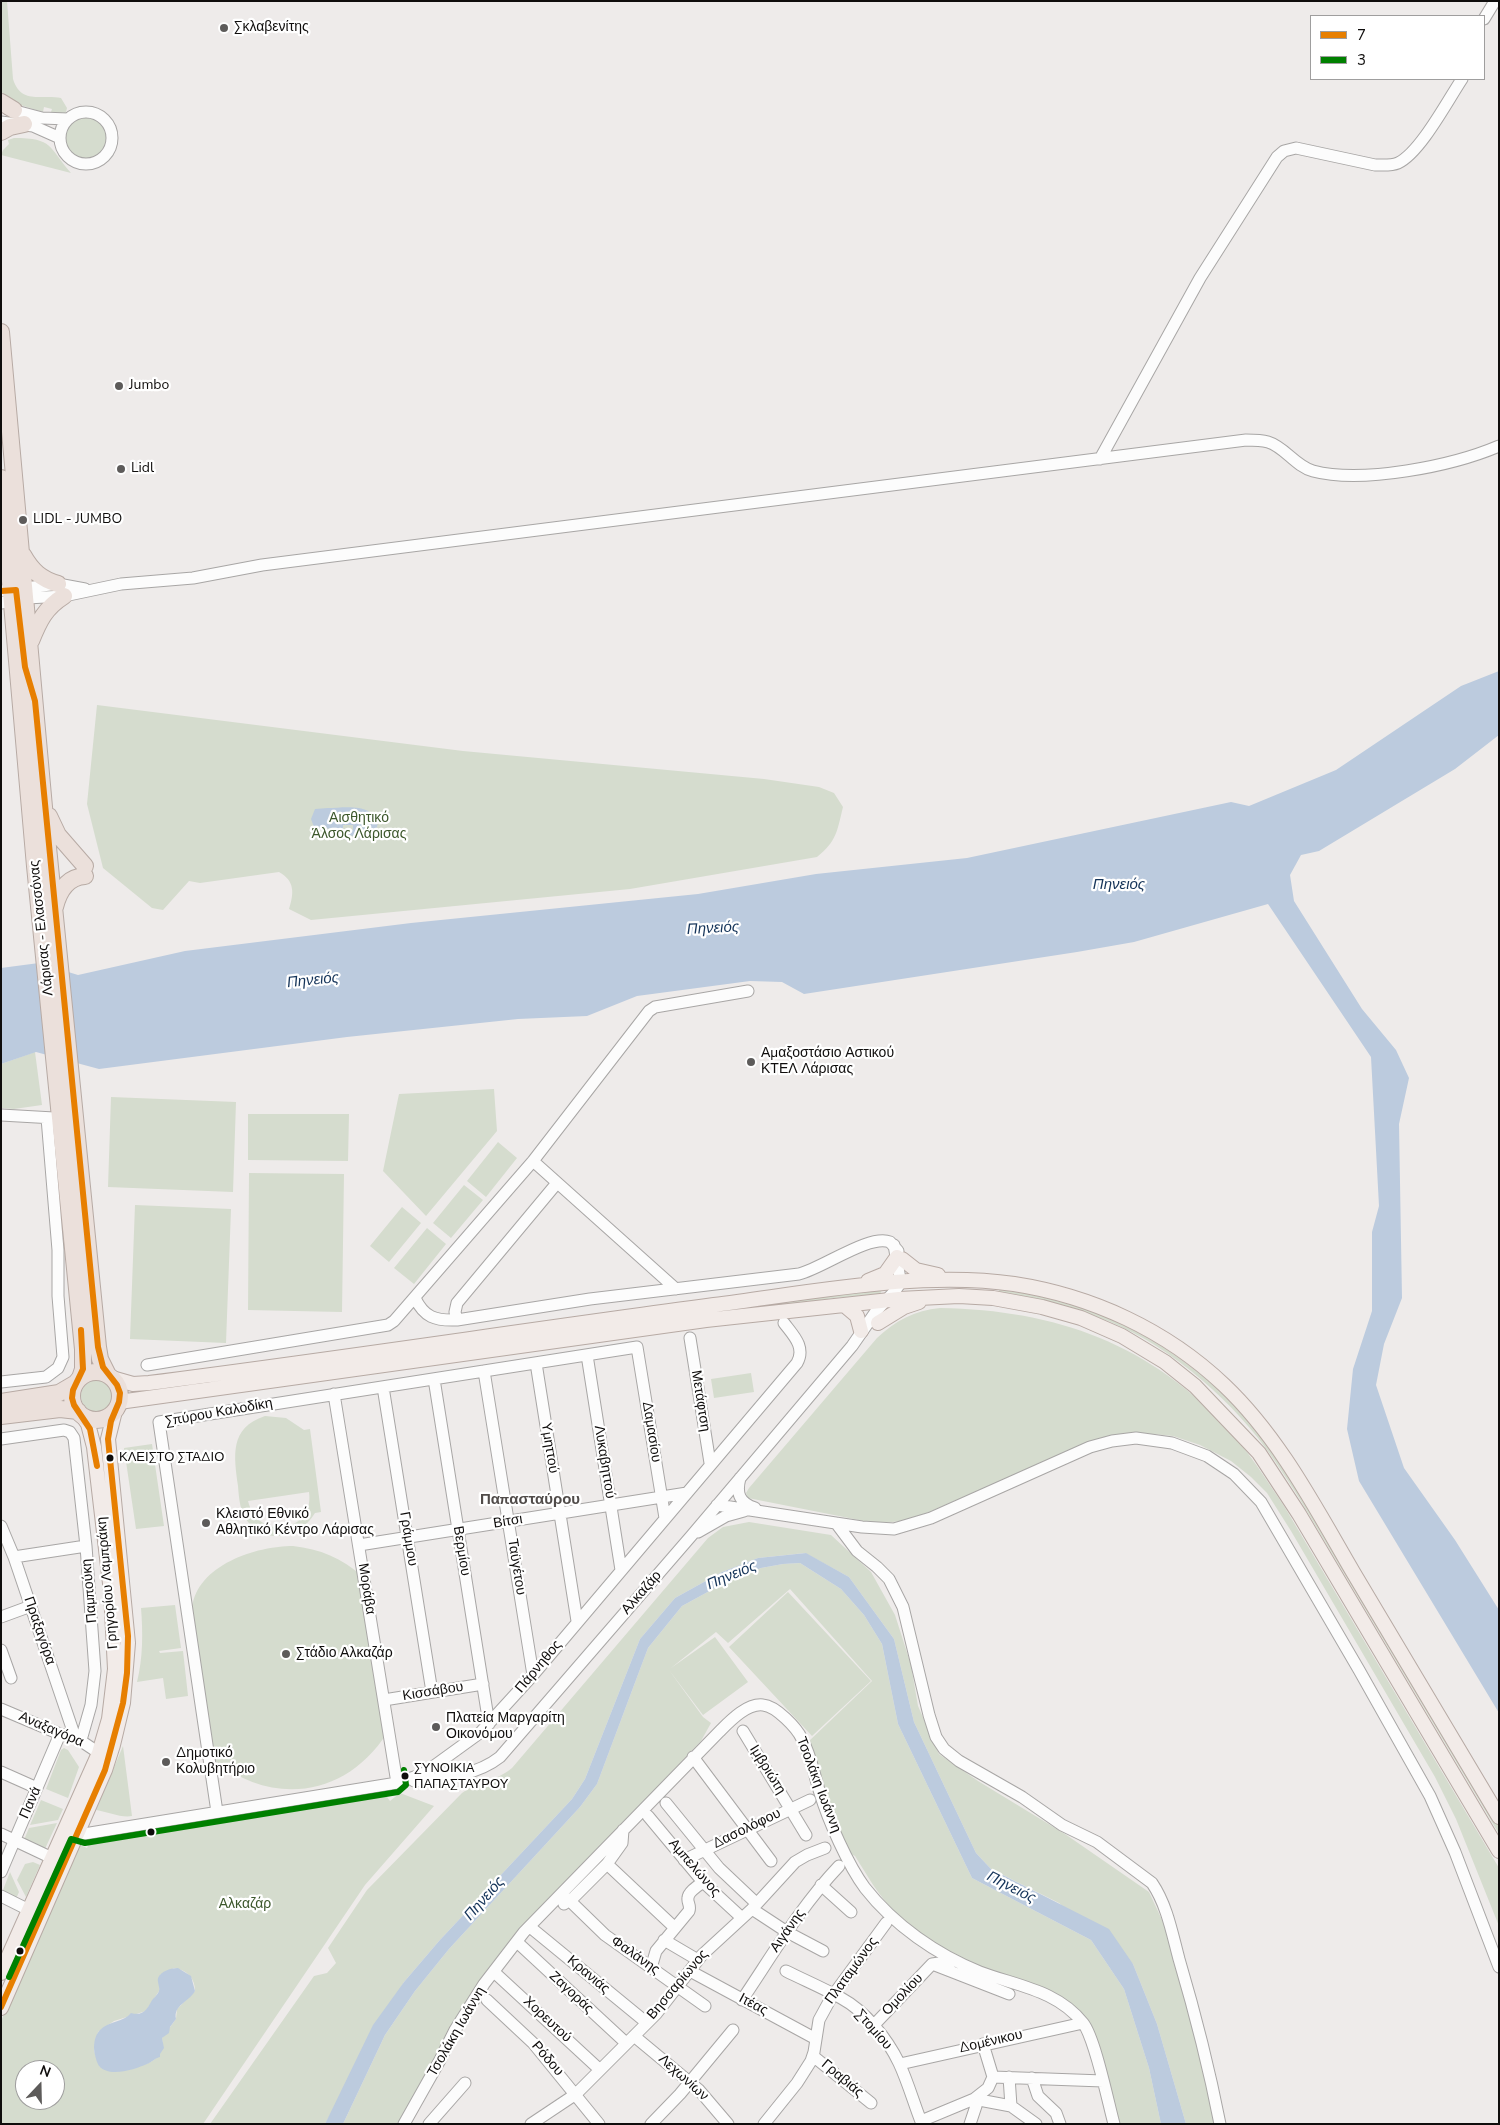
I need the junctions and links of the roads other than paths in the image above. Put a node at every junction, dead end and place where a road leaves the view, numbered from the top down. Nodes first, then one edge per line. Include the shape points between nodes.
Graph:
1 (1495, 1) edge
2 (1485, 17) edge
3 (1461, 80) edge
4 (5, 107) edge
5 (68, 119) junction
6 (1, 122) edge
7 (24, 124) junction
8 (1, 132) edge
9 (60, 138) junction
10 (1, 332) edge
11 (1499, 446) edge
12 (1100, 459) junction
13 (1, 478) edge
14 (15, 555) junction
15 (61, 590) junction
16 (13, 593) edge
17 (1, 616) edge
18 (14, 633) junction
19 (30, 644) junction
20 (35, 701) junction
21 (44, 807) junction
22 (54, 909) junction
23 (52, 949) junction
24 (748, 991) dead end
25 (63, 1112) junction
26 (1, 1115) edge
27 (533, 1161) junction
28 (557, 1182) junction
29 (898, 1254) junction
30 (82, 1259) junction
31 (961, 1280) junction
32 (903, 1283) junction
33 (846, 1288) junction
34 (676, 1289) junction
35 (942, 1297) junction
36 (415, 1298) junction
37 (892, 1300) junction
38 (844, 1305) junction
39 (456, 1320) junction
40 (784, 1323) dead end
41 (878, 1323) junction
42 (861, 1331) junction
43 (690, 1338) dead end
44 (852, 1346) junction
45 (637, 1347) joint
46 (586, 1355) junction
47 (536, 1363) junction
48 (147, 1365) dead end
49 (484, 1371) junction
50 (110, 1377) junction
51 (434, 1379) junction
52 (78, 1381) junction
53 (1, 1382) edge
54 (383, 1387) junction
55 (334, 1394) junction
56 (1, 1402) edge
57 (117, 1406) junction
58 (79, 1413) junction
59 (1, 1416) edge
60 (1, 1438) edge
61 (710, 1463) junction
62 (741, 1476) junction
63 (687, 1493) junction
64 (662, 1497) junction
65 (611, 1505) junction
66 (717, 1505) junction
67 (750, 1510) junction
68 (766, 1512) junction
69 (560, 1514) junction
70 (665, 1518) junction
71 (508, 1522) junction
72 (836, 1523) junction
73 (1, 1526) edge
74 (458, 1530) junction
75 (692, 1535) junction
76 (407, 1538) junction
77 (359, 1545) junction
78 (86, 1546) junction
79 (14, 1557) junction
80 (621, 1570) junction
81 (31, 1606) junction
82 (1, 1617) edge
83 (577, 1622) junction
84 (1, 1650) edge
85 (533, 1675) junction
86 (11, 1678) dead end
87 (483, 1684) junction
88 (432, 1692) junction
89 (384, 1700) junction
90 (1, 1709) edge
91 (489, 1724) junction
92 (744, 1731) dead end
93 (60, 1734) junction
94 (78, 1739) junction
95 (99, 1753) junction
96 (693, 1757) junction
97 (1, 1772) edge
98 (398, 1783) junction
99 (37, 1788) junction
100 (810, 1800) dead end
101 (666, 1802) dead end
102 (791, 1808) junction
103 (217, 1812) junction
104 (648, 1816) dead end
105 (1499, 1817) edge
106 (747, 1829) junction
107 (623, 1830) junction
108 (76, 1832) junction
109 (1, 1834) edge
110 (806, 1835) dead end
111 (14, 1840) junction
112 (825, 1848) dead end
113 (704, 1850) junction
114 (1499, 1851) edge
115 (684, 1860) junction
116 (58, 1861) junction
117 (771, 1861) dead end
118 (607, 1864) junction
119 (839, 1866) dead end
120 (1, 1872) edge
121 (703, 1882) junction
122 (821, 1885) junction
123 (1, 1896) edge
124 (570, 1901) junction
125 (754, 1906) junction
126 (548, 1908) junction
127 (29, 1910) junction
128 (851, 1912) dead end
129 (742, 1918) junction
130 (886, 1923) dead end
131 (530, 1927) junction
132 (674, 1927) junction
133 (787, 1932) junction
134 (664, 1940) junction
135 (517, 1942) junction
136 (822, 1951) dead end
137 (698, 1960) junction
138 (956, 1961) junction
139 (932, 1964) junction
140 (1499, 1967) edge
141 (651, 1968) junction
142 (690, 1971) junction
143 (786, 1971) dead end
144 (494, 1972) junction
145 (1, 1973) edge
146 (677, 1986) junction
147 (834, 1994) junction
148 (1010, 1994) dead end
149 (487, 2000) dead end
150 (742, 2000) junction
151 (705, 2006) dead end
152 (1, 2008) edge
153 (646, 2023) junction
154 (1083, 2023) junction
155 (874, 2026) junction
156 (733, 2030) dead end
157 (630, 2039) junction
158 (816, 2039) junction
159 (984, 2044) junction
160 (814, 2056) junction
161 (900, 2064) junction
162 (599, 2069) junction
163 (993, 2077) junction
164 (1009, 2077) junction
165 (1032, 2078) junction
166 (690, 2081) junction
167 (1103, 2082) junction
168 (465, 2083) dead end
169 (576, 2094) junction
170 (974, 2099) junction
171 (871, 2103) dead end
172 (1011, 2106) junction
173 (724, 2122) edge
174 (973, 2122) edge
175 (922, 2123) edge
176 (404, 2124) edge
177 (429, 2124) edge
178 (531, 2124) edge
179 (599, 2124) edge
180 (651, 2124) edge
181 (764, 2124) edge
182 (1036, 2124) edge
183 (1060, 2124) edge
184 (1114, 2124) edge
185 (1220, 2124) edge

1 - 2 street
3 - 12 street via 1416,148 1399,162 1375,165 1296,148 1277,157 1200,278
4 - 5 street via 42,118
5 - 9 street
5 - 9 street via 73,114 84,112 101,116 111,131 110,148 98,161 81,163 66,154
6 - 7 street
7 - 8 highway
7 - 9 street
10 - 14 highway, Λάρισας - Ελασσόνας
11 - 12 street via 1441,464 1349,476 1311,470 1270,442 1259,440
12 - 15 street via 262,565 193,578 89,590
13 - 14 highway, Λάρισας - Ελασσόνας
14 - 15 highway
14 - 16 highway, Λάρισας - Ελασσόνας
14 - 16 highway via 8,566
15 - 16 street
15 - 19 highway via 43,613
16 - 18 highway, Λάρισας - Ελασσόνας
16 - 19 highway, Λάρισας - Ελασσόνας
16 - 20 highway via 25,667
17 - 18 highway
18 - 23 highway, Λάρισας - Ελασσόνας
19 - 20 highway, Λάρισας - Ελασσόνας
20 - 21 highway, Λάρισας - Ελασσόνας
21 - 22 highway, Λάρισας - Ελασσόνας
21 - 22 highway via 58,835 85,871 68,881
22 - 23 highway, Λάρισας - Ελασσόνας
23 - 25 highway, Λάρισας - Ελασσόνας
24 - 27 street via 653,1008
25 - 26 street
25 - 30 highway, Λάρισας - Ελασσόνας
25 - 53 street via 58,1296 63,1357 58,1368 46,1377
27 - 28 street
27 - 36 street
28 - 34 street
28 - 39 street via 456,1303
29 - 31 main road via 916,1270
29 - 32 street
29 - 33 main road via 885,1274
29 - 34 street via 885,1240 874,1240 799,1274
30 - 50 highway, Λάρισας - Ελασσόνας via 100,1359
30 - 52 highway, Λάρισας - Ελασσόνας via 83,1360
31 - 32 main road
31 - 105 main road via 1023,1286 1073,1297 1109,1310 1164,1339 1224,1385 1262,1426 1306,1492
32 - 33 main road
32 - 37 street, Αλκαζάρ
33 - 50 main road via 149,1383 133,1384
34 - 39 street
35 - 37 main road
35 - 41 main road via 904,1307
35 - 114 main road via 1010,1300 1091,1322 1154,1354 1221,1411 1250,1442 1274,1475
36 - 39 street via 421,1311 427,1315
36 - 48 street via 388,1325
37 - 38 main road
37 - 41 street, Αλκαζάρ
37 - 42 street, Αλκαζάρ
38 - 42 main road via 854,1313
38 - 57 main road via 706,1320
40 - 61 street, Πάρνηθος via 799,1346 799,1359
41 - 44 street, Αλκαζάρ
42 - 44 street, Αλκαζάρ
43 - 61 street, Μετάφτση
44 - 62 street, Αλκαζάρ
45 - 46 street, Σπύρου Καλοδίκη
45 - 64 street, Δαμασίου
46 - 47 street, Σπύρου Καλοδίκη
46 - 65 street, Λυκαβηττού
47 - 49 street, Σπύρου Καλοδίκη
47 - 69 street, Υμηττού
49 - 51 street, Σπύρου Καλοδίκη
49 - 71 street, Ταϋγέτου
50 - 52 highway via 93,1372
50 - 57 highway via 120,1394
51 - 54 street, Σπύρου Καλοδίκη
51 - 74 street, Βερμίου
52 - 56 highway via 59,1393
52 - 58 highway via 72,1397
54 - 55 street, Σπύρου Καλοδίκη
54 - 76 street, Γράμμου
55 - 77 street, Μοράβα
55 - 103 street, Σπύρου Καλοδίκη via 158,1422
57 - 58 highway via 108,1417 98,1420
57 - 108 main road, Γρηγορίου Λαμπράκη via 108,1439 108,1457 128,1636 127,1673 113,1745
58 - 59 highway via 60,1409
58 - 95 main road, Γρηγορίου Λαμπράκη via 88,1424 94,1446 115,1641 114,1693
60 - 78 street, Παμπούκη via 64,1430 70,1432 75,1441
61 - 63 street, Πάρνηθος
62 - 66 street, Αλκαζάρ
62 - 68 street via 738,1491 741,1500
63 - 64 street, Βίτσι
63 - 70 street, Πάρνηθος
64 - 65 street, Βίτσι
64 - 70 street, Δαμασίου
65 - 69 street, Βίτσι
65 - 80 street, Λυκαβηττού
66 - 67 street
66 - 75 street, Αλκαζάρ
67 - 68 street
67 - 75 street via 726,1516
68 - 72 street
69 - 71 street, Βίτσι
69 - 83 street, Υμηττού
70 - 80 street, Πάρνηθος
71 - 74 street, Βίτσι
71 - 85 street, Ταϋγέτου
72 - 140 street via 884,1529 913,1524 1083,1449 1112,1441 1136,1438 1172,1443 1221,1464 1264,1506 1420,1779 1448,1837
72 - 185 street via 857,1552 888,1579 903,1607 928,1715 944,1749 1062,1825 1097,1842 1152,1883 1165,1908 1194,2011
73 - 79 street, Πραξαγόρα
74 - 76 street, Βίτσι
74 - 87 street, Βερμίου
75 - 98 street, Αλκαζάρ via 500,1757 489,1766 466,1774
76 - 77 street, Βίτσι
76 - 88 street, Γράμμου
77 - 89 street, Μοράβα
78 - 79 street
78 - 94 street, Παμπούκη via 95,1671 91,1705
79 - 81 street, Πραξαγόρα
80 - 83 street, Πάρνηθος
81 - 82 street
81 - 94 street, Πραξαγόρα
83 - 85 street, Πάρνηθος
84 - 86 street
85 - 91 street, Πάρνηθος
87 - 88 street, Κισσάβου
87 - 91 street, Βερμίου
88 - 89 street, Κισσάβου
89 - 98 street, Μοράβα
90 - 93 street, Αναξαγόρα
91 - 98 street, Πάρνηθος via 437,1765
92 - 102 street, Ιμβριώτη
93 - 94 street, Αναξαγόρα
93 - 99 street, Πανά
94 - 95 street, Αναξαγόρα
95 - 108 main road, Γρηγορίου Λαμπράκη
96 - 106 street
96 - 107 street, Τσολάκη Ιωάννη
96 - 138 street, Τσολάκη Ιωάννη via 731,1721 753,1706 767,1705 780,1714 798,1731 806,1746 829,1819 865,1888 921,1941
97 - 99 street
98 - 103 street, Πάρνηθος
99 - 111 street, Πανά
100 - 102 street, Δασολόφου
101 - 113 street
102 - 106 street, Δασολόφου
102 - 110 street, Ιμβριώτη
103 - 108 street, Πάρνηθος
104 - 115 street, Αμπελώνος
106 - 113 street, Δασολόφου
106 - 117 street
107 - 118 street via 622,1843
107 - 126 street, Τσολάκη Ιωάννη
108 - 116 main road, Γρηγορίου Λαμπράκη
109 - 111 street
111 - 116 street
111 - 120 street, Πανά
112 - 125 street, Βησσαρίωνος via 795,1862
113 - 115 street, Δασολόφου
113 - 125 street
115 - 121 street, Αμπελώνος
116 - 127 main road, Γρηγορίου Λαμπράκη
116 - 152 main road, Γρηγορίου Λαμπράκη
118 - 124 street
118 - 132 street
119 - 122 street, Αιγάνης
121 - 129 street, Αμπελώνος
121 - 132 street via 689,1895 689,1911
122 - 128 street
122 - 133 street, Αιγάνης
123 - 127 street
124 - 126 street
124 - 141 street, Φαλάνης via 605,1935
125 - 129 street, Βησσαρίωνος
125 - 133 street
126 - 131 street, Τσολάκη Ιωάννη
127 - 145 main road, Γρηγορίου Λαμπράκη
129 - 137 street, Βησσαρίωνος
130 - 147 street, Πλαταμώνος
131 - 135 street, Τσολάκη Ιωάννη
131 - 153 street, Κρανιάς
132 - 134 street
133 - 136 street
133 - 150 street, Αιγάνης
134 - 137 street
134 - 141 street via 656,1951
135 - 144 street, Τσολάκη Ιωάννη
135 - 157 street, Ζαγοράς
137 - 142 street, Βησσαρίωνος
138 - 139 street, Ομολίου
138 - 154 street, Τσολάκη Ιωάννη via 1048,1994
139 - 148 street, Ομολίου
139 - 155 street, Ομολίου
141 - 146 street, Φαλάνης
142 - 146 street, Βησσαρίωνος
142 - 150 street, Ιτέας
143 - 147 street, Στομίου
144 - 162 street, Χορευτού
144 - 176 street, Τσολάκη Ιωάννη via 448,2043
146 - 151 street, Φαλάνης
146 - 153 street, Βησσαρίωνος
147 - 155 street, Στομίου via 857,2009
147 - 158 street, Πλαταμώνος via 819,2020
149 - 169 street, Ρόδου via 533,2043
150 - 158 street, Ιτέας
153 - 157 street, Βησσαρίωνος
154 - 159 street, Δομένικου
154 - 167 street, Τσολάκη Ιωάννη
155 - 161 street, Στομίου
156 - 166 street
157 - 162 street, Βησσαρίωνος
157 - 166 street, Λεχωνίων
158 - 160 street, Πλαταμώνος
159 - 161 street, Δομένικου
159 - 163 street
160 - 171 street, Γραβιάς
160 - 181 street, Πλαταμώνος
161 - 175 street, Στομίου
162 - 169 street, Βησσαρίωνος
163 - 164 street
163 - 170 street via 988,2088
164 - 165 street
164 - 172 street
165 - 167 street
165 - 183 street via 1038,2096 1056,2113
166 - 173 street, Λεχωνίων
166 - 180 street
167 - 184 street, Τσολάκη Ιωάννη
168 - 177 street
169 - 178 street, Βησσαρίωνος
169 - 179 street, Ρόδου
170 - 172 street
170 - 174 street
170 - 175 street
172 - 182 street

